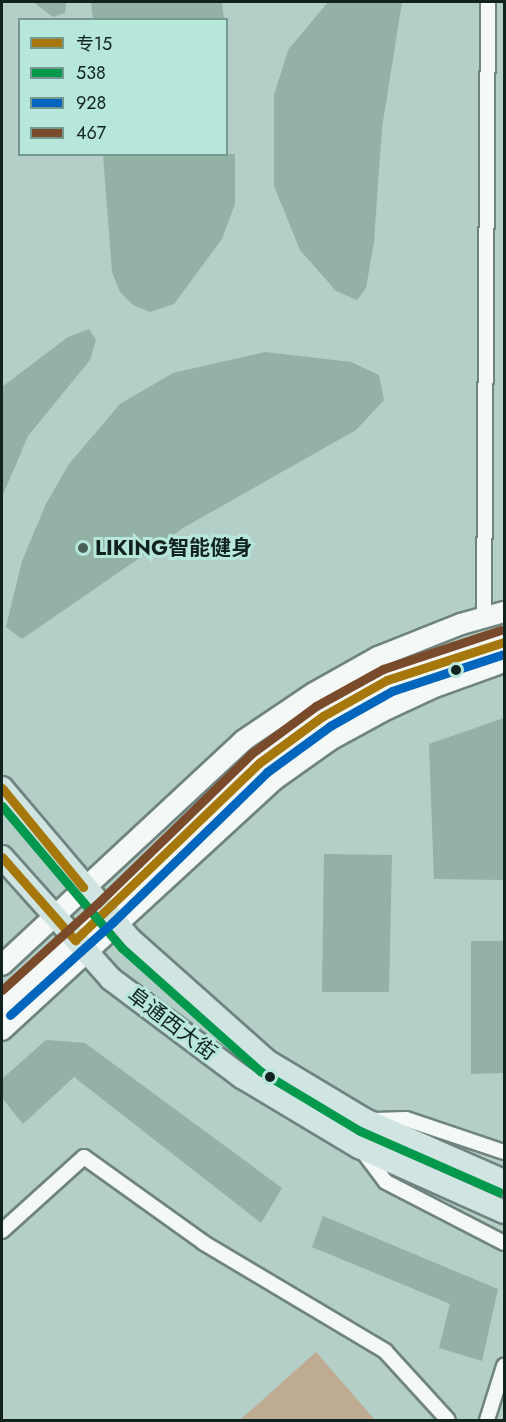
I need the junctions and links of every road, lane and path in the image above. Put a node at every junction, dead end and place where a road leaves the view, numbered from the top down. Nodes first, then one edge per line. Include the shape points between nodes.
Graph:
1 (488, 2) edge
2 (504, 612) edge
3 (484, 617) junction
4 (504, 642) edge
5 (504, 662) edge
6 (2, 788) edge
7 (2, 857) edge
8 (84, 889) junction
9 (53, 918) junction
10 (111, 919) junction
11 (81, 947) junction
12 (2, 965) edge
13 (2, 1006) edge
14 (2, 1030) edge
15 (365, 1120) junction
16 (359, 1147) junction
17 (504, 1152) edge
18 (504, 1181) edge
19 (504, 1212) edge
20 (2, 1231) edge
21 (504, 1243) edge
22 (504, 1366) edge
23 (448, 1420) edge
24 (487, 1420) edge

1 - 3 street
2 - 3 main road
3 - 8 main road via 378,657 314,693 244,740
4 - 10 main road via 387,680 323,716 259,763
5 - 10 main road via 432,688 330,740 275,779
6 - 8 main road, 阜通西大街
7 - 9 main road, 阜通西大街
8 - 9 main road
8 - 10 main road, 阜通西大街
9 - 11 main road, 阜通西大街
9 - 12 main road
10 - 11 main road
10 - 15 main road, 阜通西大街 via 267,1061
11 - 13 main road
11 - 14 main road
11 - 16 main road, 阜通西大街 via 111,979 242,1077
15 - 17 street via 406,1119
15 - 18 main road, 阜通西大街
16 - 19 main road, 阜通西大街
16 - 21 street via 386,1182
20 - 23 street via 84,1156 204,1243 385,1351
22 - 24 street

